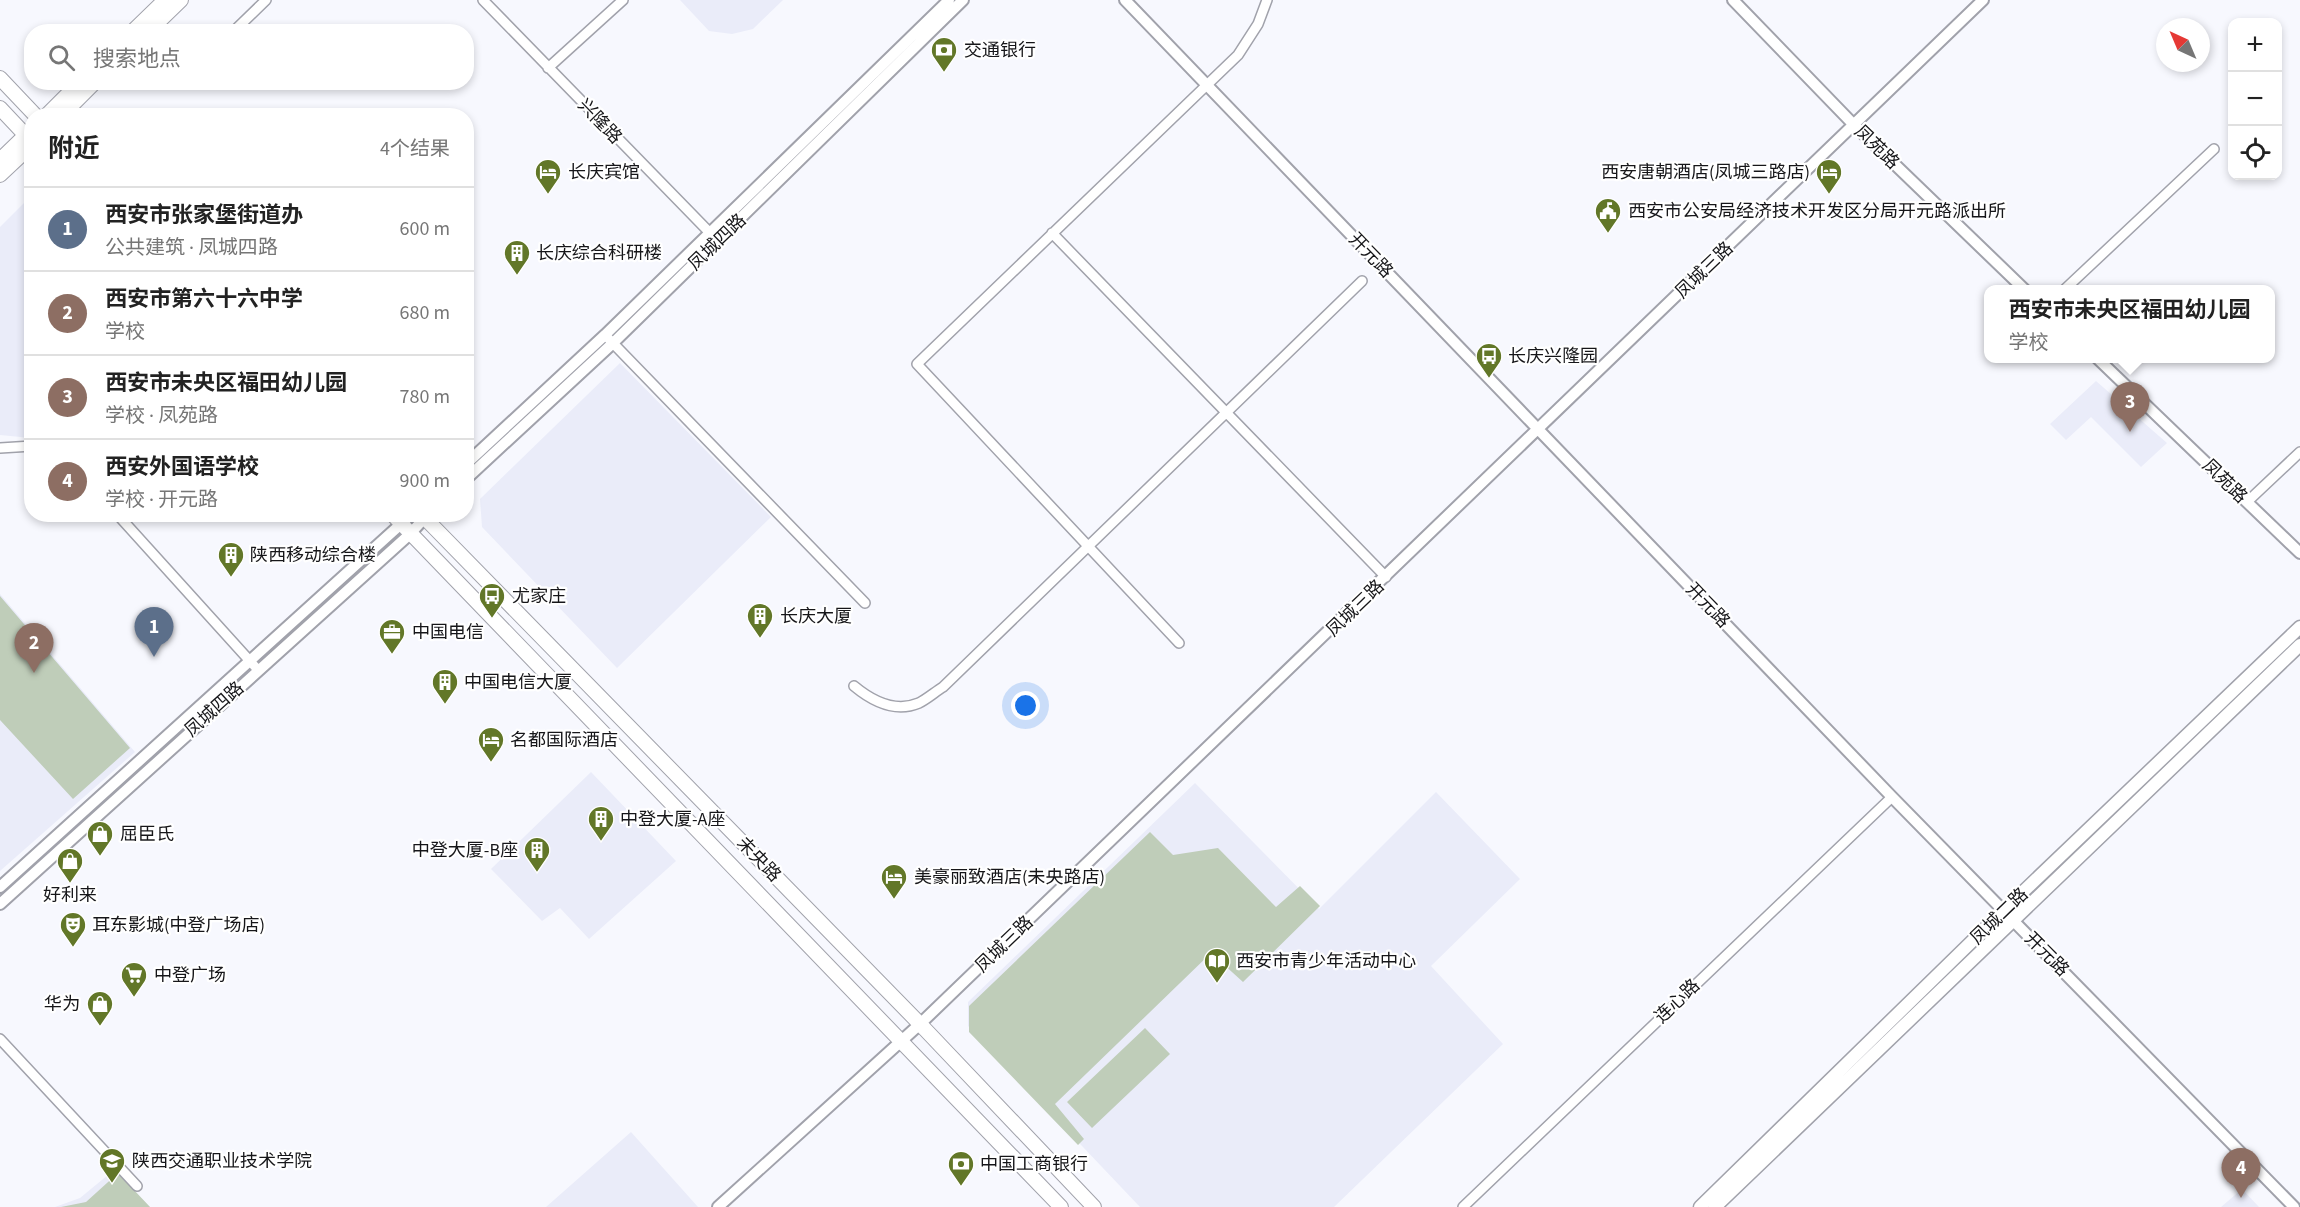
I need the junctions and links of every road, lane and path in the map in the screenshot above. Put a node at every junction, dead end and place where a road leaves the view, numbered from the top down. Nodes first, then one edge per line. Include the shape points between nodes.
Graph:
1 (165, 0) edge
2 (181, 0) edge
3 (266, 0) edge
4 (483, 0) edge
5 (623, 0) edge
6 (949, 0) edge
7 (963, 0) edge
8 (1125, 0) edge
9 (1267, 0) edge
10 (1733, 0) edge
11 (1983, 0) edge
12 (140, 24) edge
13 (156, 24) edge
14 (241, 24) edge
15 (548, 68) junction
16 (0, 78) edge
17 (1207, 85) junction
18 (72, 90) edge
19 (87, 90) edge
20 (0, 108) edge
21 (28, 108) edge
22 (54, 108) edge
23 (69, 108) edge
24 (1854, 125) junction
25 (24, 132) edge
26 (24, 142) edge
27 (24, 145) edge
28 (2214, 149) dead end
29 (0, 160) edge
30 (0, 175) edge
31 (1052, 233) junction
32 (714, 237) junction
33 (1362, 281) dead end
34 (2020, 285) edge
35 (2069, 285) edge
36 (609, 339) junction
37 (2102, 363) edge
38 (1227, 412) junction
39 (1539, 430) junction
40 (24, 446) edge
41 (0, 448) edge
42 (2300, 452) edge
43 (474, 457) edge
44 (474, 471) edge
45 (2247, 502) junction
46 (124, 522) edge
47 (410, 522) edge
48 (410, 522) edge
49 (416, 522) edge
50 (416, 522) edge
51 (1088, 546) junction
52 (2300, 553) edge
53 (1386, 578) junction
54 (865, 603) dead end
55 (2300, 627) edge
56 (1179, 643) dead end
57 (2300, 645) edge
58 (250, 660) junction
59 (258, 669) junction
60 (854, 686) dead end
61 (1892, 797) junction
62 (0, 887) edge
63 (0, 904) edge
64 (2004, 910) junction
65 (2014, 920) junction
66 (920, 1024) junction
67 (0, 1039) edge
68 (902, 1042) junction
69 (137, 1186) dead end
70 (718, 1207) edge
71 (1061, 1207) edge
72 (1094, 1207) edge
73 (1463, 1207) edge
74 (1700, 1207) edge
75 (1715, 1207) edge
76 (2294, 1207) edge

1 - 12 main road
2 - 13 main road
3 - 14 street
4 - 15 street, 兴隆路
5 - 15 street
6 - 32 street, 凤城四路
7 - 32 street, 凤城四路
8 - 17 street, 开元路
9 - 17 street via 1258,24 1238,55
10 - 24 street, 凤苑路
11 - 24 street, 凤城三路
15 - 32 street, 兴隆路
16 - 21 main road
17 - 31 street
17 - 39 street, 开元路
18 - 22 main road
19 - 23 main road
20 - 25 main road
24 - 34 street, 凤苑路
24 - 39 street, 凤城三路
26 - 29 main road
27 - 30 main road
28 - 35 street
31 - 38 street
31 - 51 street via 917,364
32 - 36 street, 凤城四路
33 - 38 street
36 - 43 street, 凤城四路
36 - 44 street, 凤城四路
36 - 54 street
37 - 45 street, 凤苑路
38 - 51 street
38 - 53 street
39 - 53 street, 凤城三路
39 - 61 street, 开元路
40 - 41 street
42 - 45 street
45 - 52 street, 凤苑路
46 - 58 street
47 - 58 street, 凤城四路
48 - 59 street, 凤城四路
49 - 66 main road, 未央路
50 - 68 main road, 未央路
51 - 56 street
51 - 60 street via 943,687 918,703 892,707 867,697
53 - 66 street, 凤城三路
55 - 64 main road, 凤城二路
57 - 65 main road, 凤城二路
58 - 59 street
58 - 62 street, 凤城四路
59 - 63 street, 凤城四路
61 - 64 street, 开元路
61 - 73 street, 连心路
64 - 65 street, 开元路
64 - 74 main road, 凤城二路
65 - 75 main road, 凤城二路
65 - 76 street, 开元路
66 - 68 street, 凤城三路
66 - 72 main road, 未央路
67 - 69 street
68 - 70 street, 凤城三路
68 - 71 main road, 未央路

